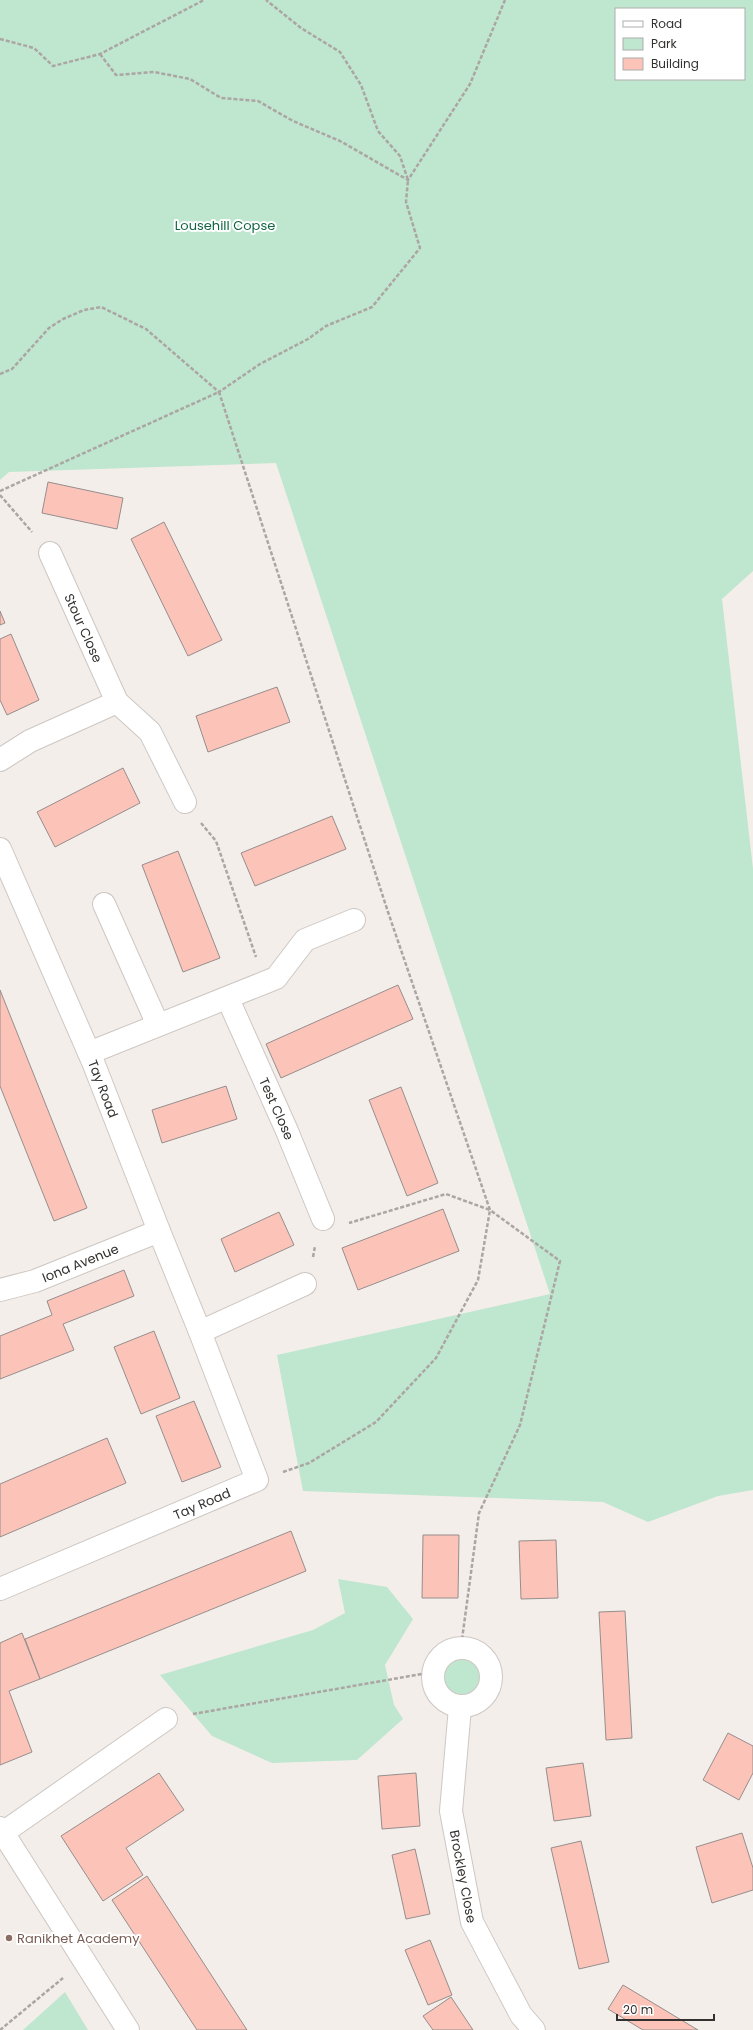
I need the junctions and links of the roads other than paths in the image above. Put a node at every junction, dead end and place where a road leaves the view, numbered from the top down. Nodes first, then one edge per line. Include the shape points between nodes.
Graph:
1 (50, 553) road end
2 (117, 702) junction
3 (0, 760) edge
4 (185, 802) road end
5 (0, 849) edge
6 (104, 904) dead end
7 (354, 920) dead end
8 (228, 998) junction
9 (158, 1025) junction
10 (89, 1053) junction
11 (323, 1219) road end
12 (159, 1231) junction
13 (305, 1284) road end
14 (0, 1290) edge
15 (200, 1332) junction
16 (0, 1589) edge
17 (460, 1707) junction
18 (166, 1719) road end
19 (2, 1830) edge
20 (128, 2030) edge
21 (534, 2030) edge

1 - 2 street, Stour Close
2 - 3 street via 30,741
2 - 4 street, Stour Close via 150,732
5 - 10 street, Tay Road
6 - 9 street
7 - 8 street via 305,940 276,978
8 - 9 street
8 - 11 street, Test Close
9 - 10 street
10 - 12 street, Tay Road
12 - 14 street, Iona Avenue via 35,1281
12 - 15 street, Tay Road
13 - 15 street
15 - 16 street, Tay Road via 257,1480
17 - 17 street via 446,1702 434,1689 433,1672 437,1661 446,1652 462,1647 476,1651 489,1663 492,1679 489,1692 481,1701
17 - 21 street, Brockley Close via 451,1811 472,1922 521,2015
18 - 19 street
19 - 20 street

